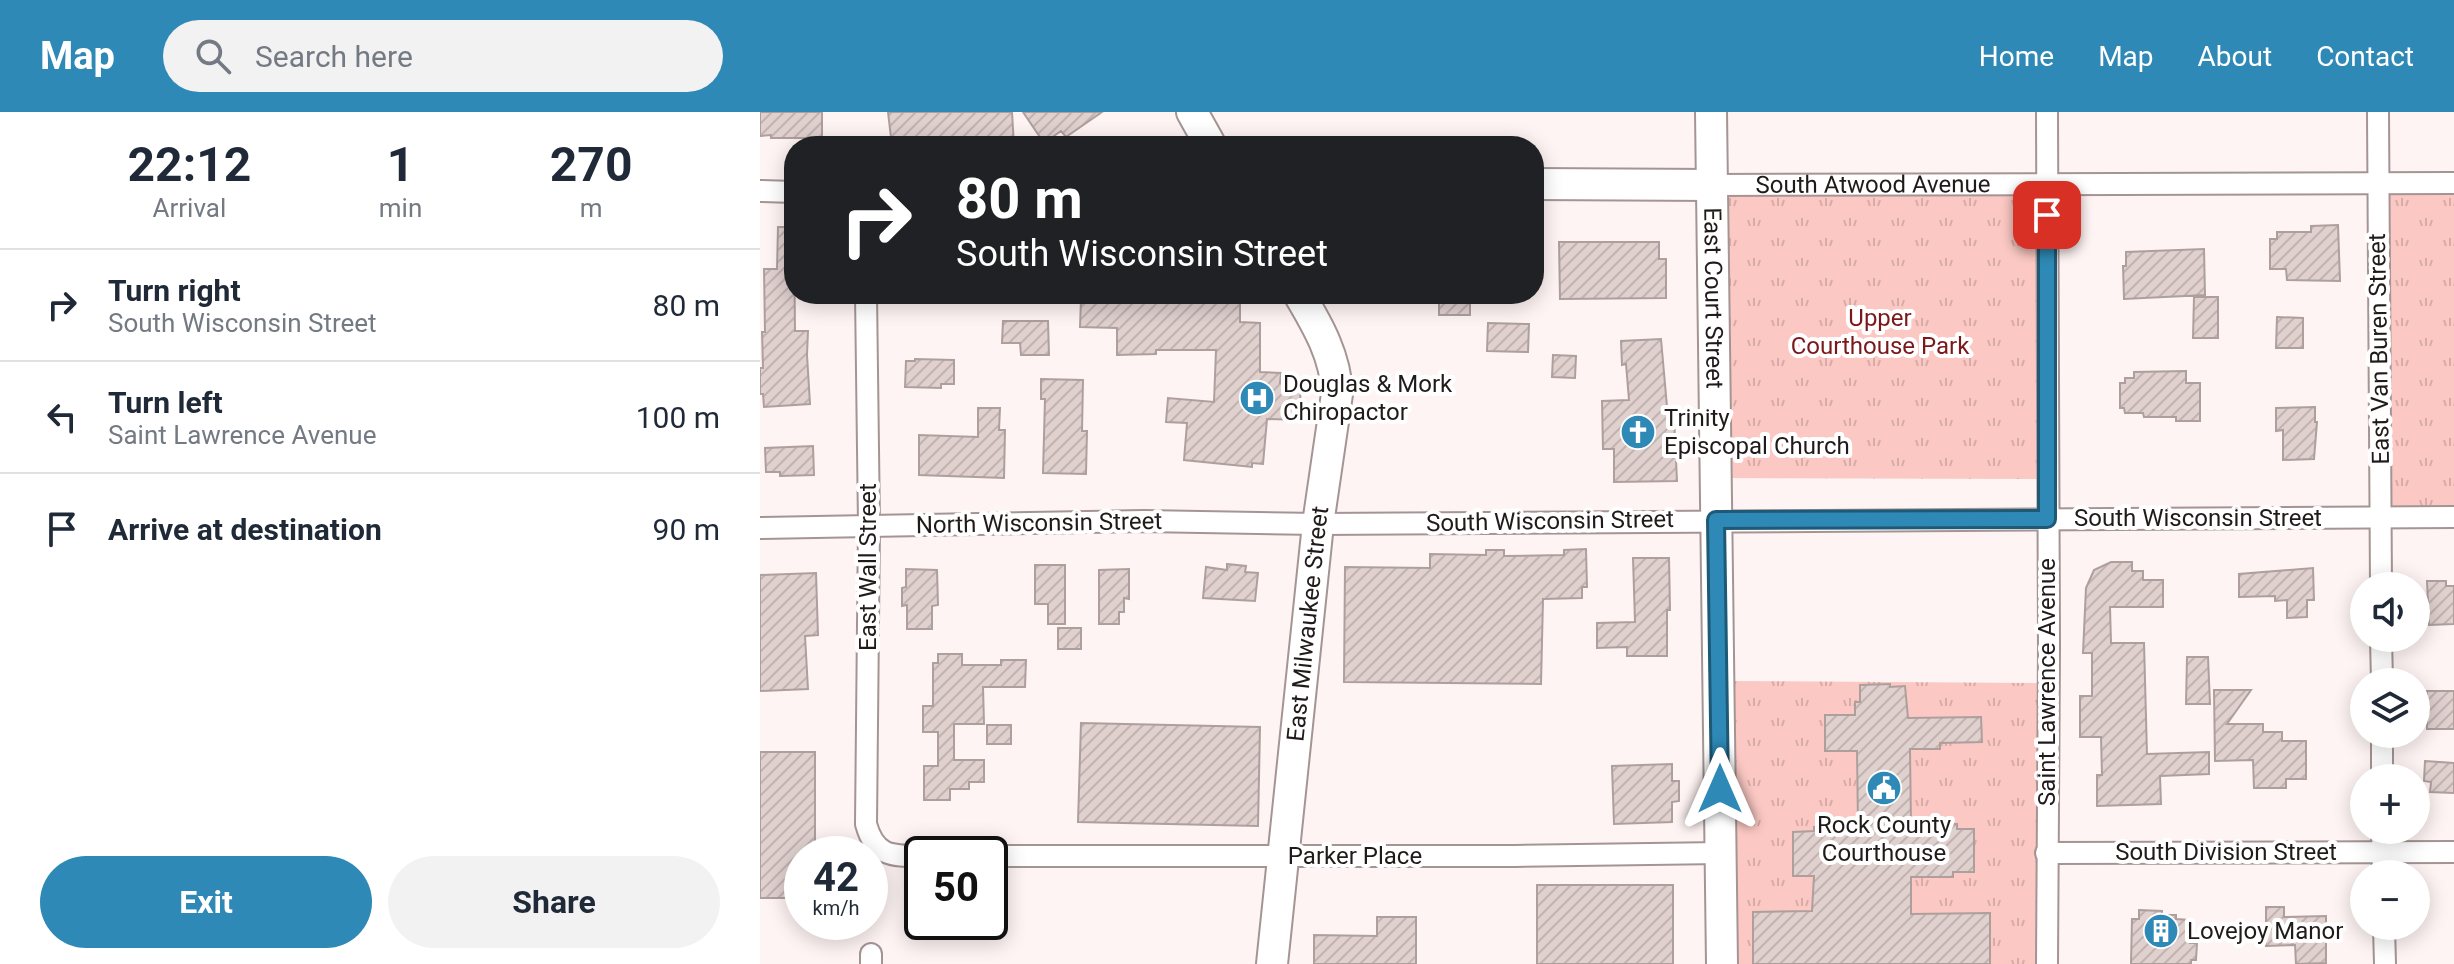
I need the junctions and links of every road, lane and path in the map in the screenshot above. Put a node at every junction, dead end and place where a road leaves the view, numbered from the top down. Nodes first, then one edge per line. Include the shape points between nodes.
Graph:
1 (1192, 112) edge
2 (1214, 112) edge
3 (1711, 112) edge
4 (2047, 112) edge
5 (2378, 112) edge
6 (1206, 136) edge
7 (1211, 136) edge
8 (2376, 183) junction
9 (2454, 183) edge
10 (1544, 184) edge
11 (1713, 185) junction
12 (2048, 185) junction
13 (760, 191) edge
14 (784, 192) edge
15 (866, 304) edge
16 (1304, 304) edge
17 (2381, 516) junction
18 (2454, 517) edge
19 (2047, 519) junction
20 (1716, 520) junction
21 (1318, 524) junction
22 (869, 525) junction
23 (760, 528) edge
24 (2381, 572) edge
25 (2383, 844) edge
26 (2383, 852) junction
27 (2454, 852) edge
28 (1721, 853) junction
29 (2046, 853) junction
30 (904, 856) edge
31 (1008, 856) edge
32 (1284, 856) junction
33 (2383, 860) edge
34 (2384, 940) edge
35 (1272, 964) edge
36 (1722, 964) edge
37 (2047, 964) edge
38 (2385, 964) edge

1 - 6 main road
2 - 7 main road
3 - 11 main road, East Court Street
4 - 12 street, Saint Lawrence Avenue
5 - 8 street, East Van Buren Street
8 - 9 street, South Atwood Avenue
8 - 12 street, South Atwood Avenue
8 - 17 street, East Van Buren Street
10 - 11 main road, South Atwood Avenue
11 - 12 street, South Atwood Avenue
11 - 20 main road, East Court Street
12 - 19 street, Saint Lawrence Avenue
13 - 14 street
15 - 22 street, East Wall Street
16 - 21 main road, East Milwaukee Street via 1327,345 1336,376
17 - 18 street, South Wisconsin Street
17 - 19 street, South Wisconsin Street
17 - 24 street, East Van Buren Street
19 - 20 street, South Wisconsin Street
19 - 29 street, Saint Lawrence Avenue
20 - 21 street, South Wisconsin Street
20 - 28 main road, East Court Street
21 - 22 street, North Wisconsin Street
21 - 32 main road, East Milwaukee Street
22 - 23 street, North Wisconsin Street
22 - 30 street, East Wall Street via 866,824 871,840 893,856
25 - 26 street
26 - 27 street, South Division Street
26 - 29 street, South Division Street
26 - 33 street
28 - 32 street, Parker Place
28 - 36 main road, East Court Street
29 - 37 street, Saint Lawrence Avenue
31 - 32 street, Parker Place
32 - 35 main road, East Milwaukee Street
34 - 38 street

